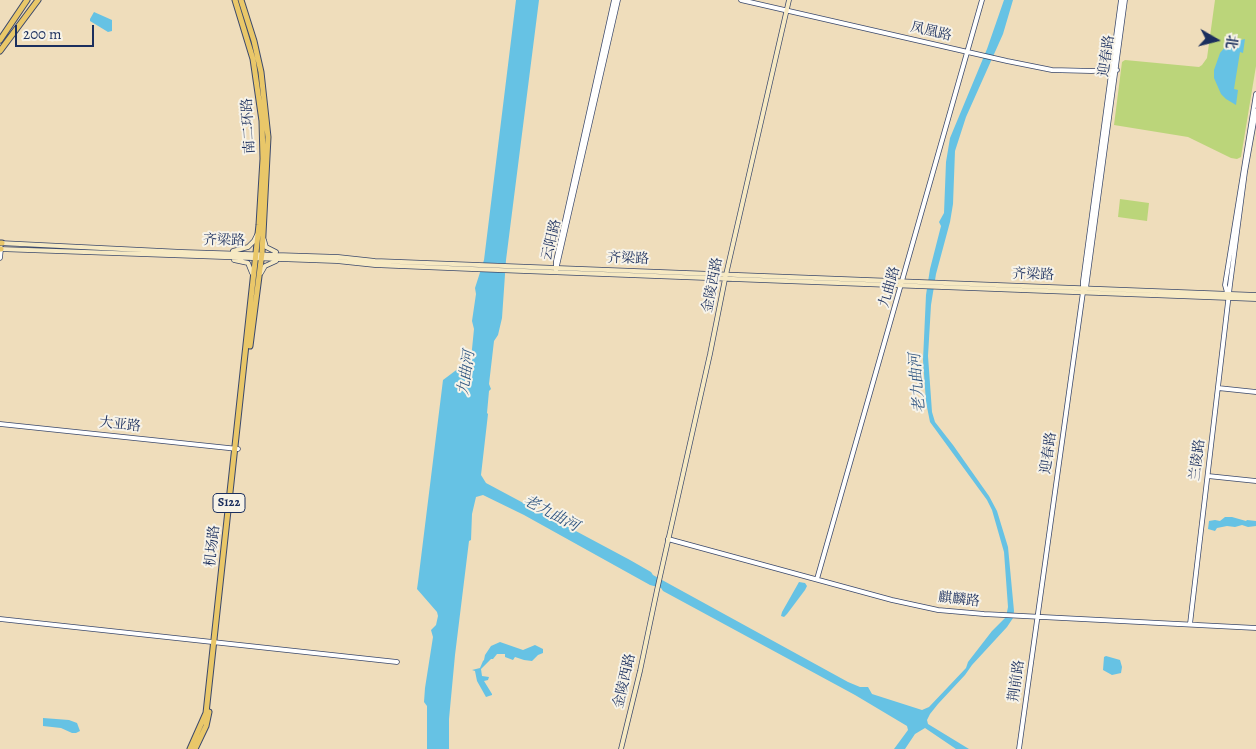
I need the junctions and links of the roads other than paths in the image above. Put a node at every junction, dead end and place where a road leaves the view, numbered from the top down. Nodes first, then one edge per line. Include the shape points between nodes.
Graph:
1 (27, 0) edge
2 (31, 0) edge
3 (39, 0) edge
4 (235, 0) edge
5 (241, 0) edge
6 (616, 0) edge
7 (741, 0) edge
8 (789, 0) edge
9 (982, 0) edge
10 (1121, 0) edge
11 (1125, 0) edge
12 (787, 11) junction
13 (1, 39) edge
14 (0, 50) edge
15 (968, 52) junction
16 (1114, 70) junction
17 (1256, 94) edge
18 (1256, 111) edge
19 (265, 137) junction
20 (261, 231) junction
21 (0, 246) edge
22 (282, 254) junction
23 (225, 255) junction
24 (259, 256) junction
25 (0, 258) edge
26 (281, 259) junction
27 (472, 267) junction
28 (556, 268) junction
29 (726, 276) junction
30 (902, 283) junction
31 (1084, 289) junction
32 (255, 292) junction
33 (1256, 294) edge
34 (1228, 295) junction
35 (1256, 299) edge
36 (1218, 388) junction
37 (1256, 392) edge
38 (0, 424) edge
39 (237, 449) junction
40 (1208, 476) junction
41 (1256, 481) edge
42 (668, 539) junction
43 (817, 579) junction
44 (1038, 616) junction
45 (0, 619) edge
46 (1190, 624) junction
47 (1256, 628) edge
48 (215, 643) junction
49 (397, 662) dead end
50 (190, 749) edge
51 (195, 749) edge
52 (621, 749) edge
53 (1019, 749) edge

1 - 13 main road
2 - 13 main road
3 - 14 main road
4 - 19 main road, 南二环路 / S122 via 256,72
5 - 19 main road, 南二环路 / S122 via 261,72
6 - 28 street, 云阳路
7 - 12 street, 凤凰路
8 - 12 main road, 金陵西路
9 - 15 street, 九曲路
10 - 16 street, 迎春路
11 - 16 street, 迎春路
12 - 15 street, 凤凰路
12 - 29 main road, 金陵西路
15 - 16 street, 凤凰路 via 1052,70
15 - 30 street, 九曲路
16 - 31 street, 迎春路
17 - 34 street, 兰陵路 via 1225,285
18 - 34 street, 兰陵路
19 - 20 main road, 南二环路 / S122
20 - 22 main road via 266,247
20 - 23 main road via 248,246
20 - 24 main road, 南二环路 / S122
21 - 23 main road, 齐梁路
21 - 25 street
22 - 24 main road, 齐梁路
22 - 27 main road, 齐梁路
23 - 24 main road, 齐梁路
23 - 32 main road via 248,264
24 - 26 main road, 齐梁路
24 - 32 main road, 机场路 / S122
26 - 27 main road, 齐梁路
26 - 32 main road via 264,266
27 - 28 main road, 齐梁路
28 - 29 main road, 齐梁路
29 - 30 main road, 齐梁路
29 - 42 main road, 金陵西路
30 - 31 main road, 齐梁路
30 - 43 street, 九曲路
31 - 34 main road, 齐梁路
31 - 44 street, 迎春路
32 - 39 main road, 机场路 / S122
33 - 34 main road, 齐梁路
34 - 35 main road, 齐梁路
34 - 36 street, 兰陵路
36 - 37 street
36 - 40 street, 兰陵路
38 - 39 street, 大亚路
39 - 48 main road, 机场路 / S122
40 - 41 street
40 - 46 street, 兰陵路
42 - 43 street, 麒麟路
42 - 52 main road, 金陵西路
43 - 44 street, 麒麟路 via 920,606 984,614
44 - 46 street, 麒麟路
44 - 53 street, 荆前路
45 - 48 street
46 - 47 street, 麒麟路
48 - 49 street
48 - 50 main road, 机场路 / S122 via 206,714
48 - 51 main road, 机场路 / S122 via 208,716

